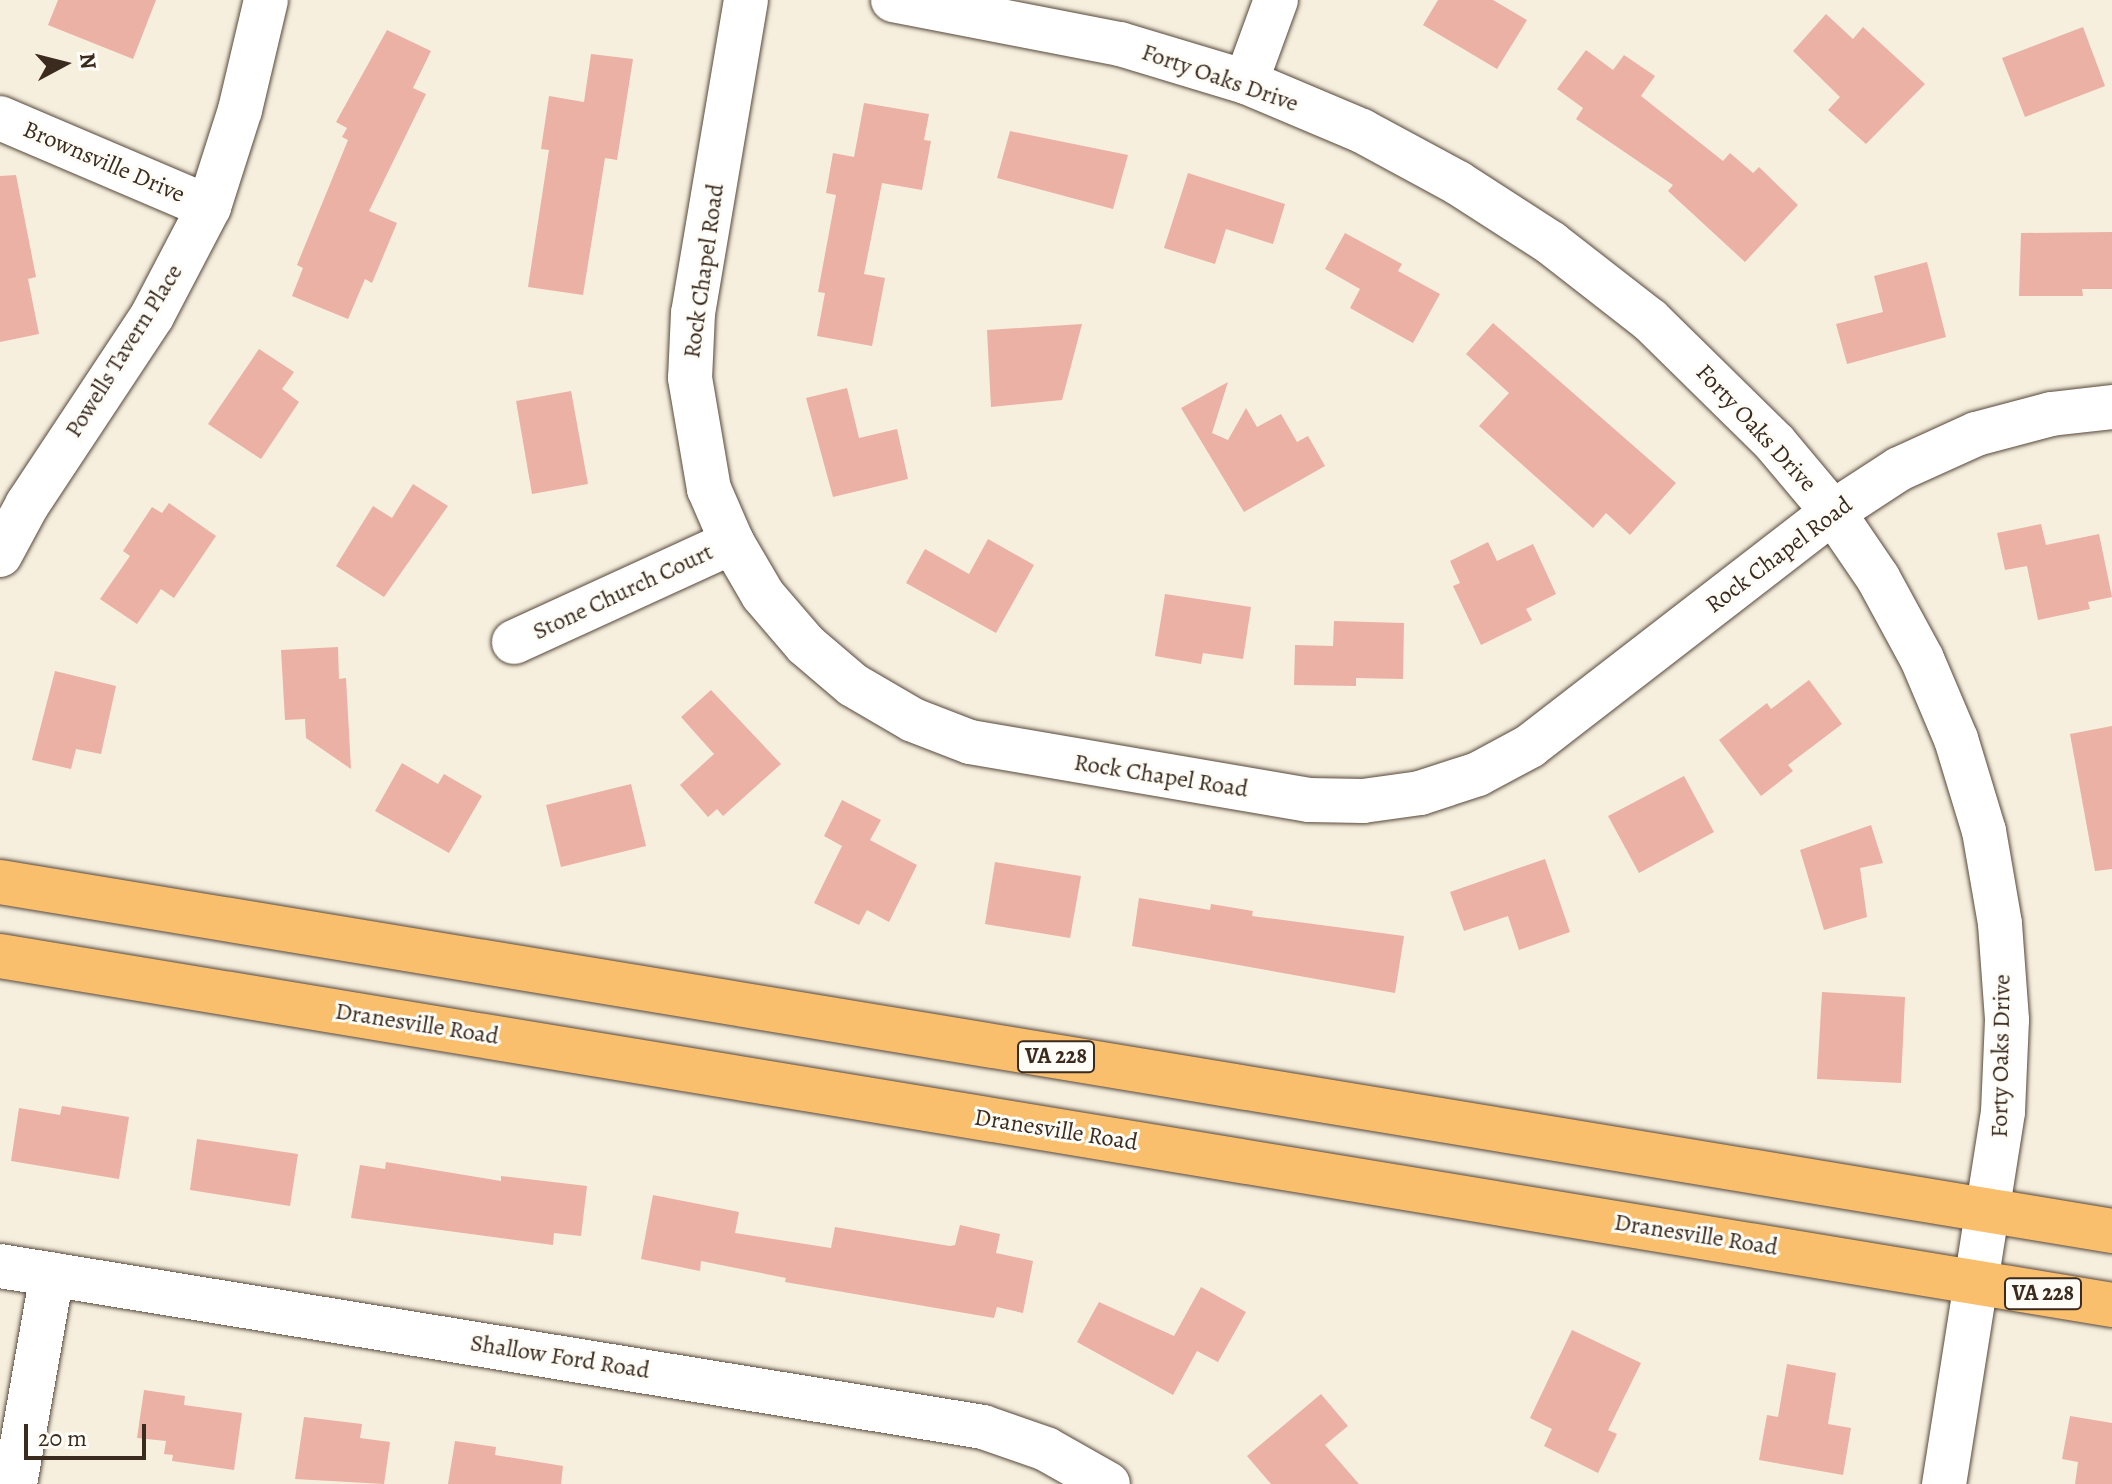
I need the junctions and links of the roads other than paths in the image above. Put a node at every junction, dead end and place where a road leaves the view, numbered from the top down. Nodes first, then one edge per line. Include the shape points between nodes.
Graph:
1 (266, 0) edge
2 (746, 0) edge
3 (893, 0) edge
4 (1276, 0) edge
5 (1246, 82) junction
6 (0, 118) edge
7 (209, 207) junction
8 (2112, 407) edge
9 (1833, 512) junction
10 (732, 542) junction
11 (0, 555) edge
12 (514, 642) dead end
13 (0, 882) edge
14 (0, 956) edge
15 (1991, 1211) junction
16 (2112, 1231) edge
17 (0, 1266) edge
18 (52, 1274) junction
19 (1974, 1283) junction
20 (2112, 1305) edge
21 (15, 1484) edge
22 (1108, 1484) edge
23 (1944, 1484) edge

1 - 7 street, Powells Tavern Place via 240,110
2 - 10 street, Rock Chapel Road via 693,313 690,378 709,489
3 - 5 street, Forty Oaks Drive via 1120,44
4 - 5 street
5 - 9 street, Forty Oaks Drive via 1376,139 1458,183 1551,243 1678,345 1775,443
6 - 7 street, Brownsville Drive
7 - 11 street, Powells Tavern Place via 152,316 27,505
8 - 9 street, Rock Chapel Road via 2051,414 1976,434 1899,469
9 - 10 street, Rock Chapel Road via 1530,746 1478,774 1420,793 1363,801 1309,800 1035,756 970,742 913,720 853,685 806,645 763,595
9 - 15 street, Forty Oaks Drive via 1878,578 1922,659 1956,739 1984,831 2000,924 2007,1020
10 - 12 street, Stone Church Court
13 - 15 main road, VA 228
14 - 19 main road, Dranesville Road / VA 228
15 - 16 main road, VA 228
15 - 19 street, Forty Oaks Drive
17 - 18 street, Shallow Ford Road
18 - 21 street
18 - 22 street, Shallow Ford Road via 983,1427 1046,1449
19 - 20 main road, Dranesville Road / VA 228
19 - 23 street, Forty Oaks Drive

